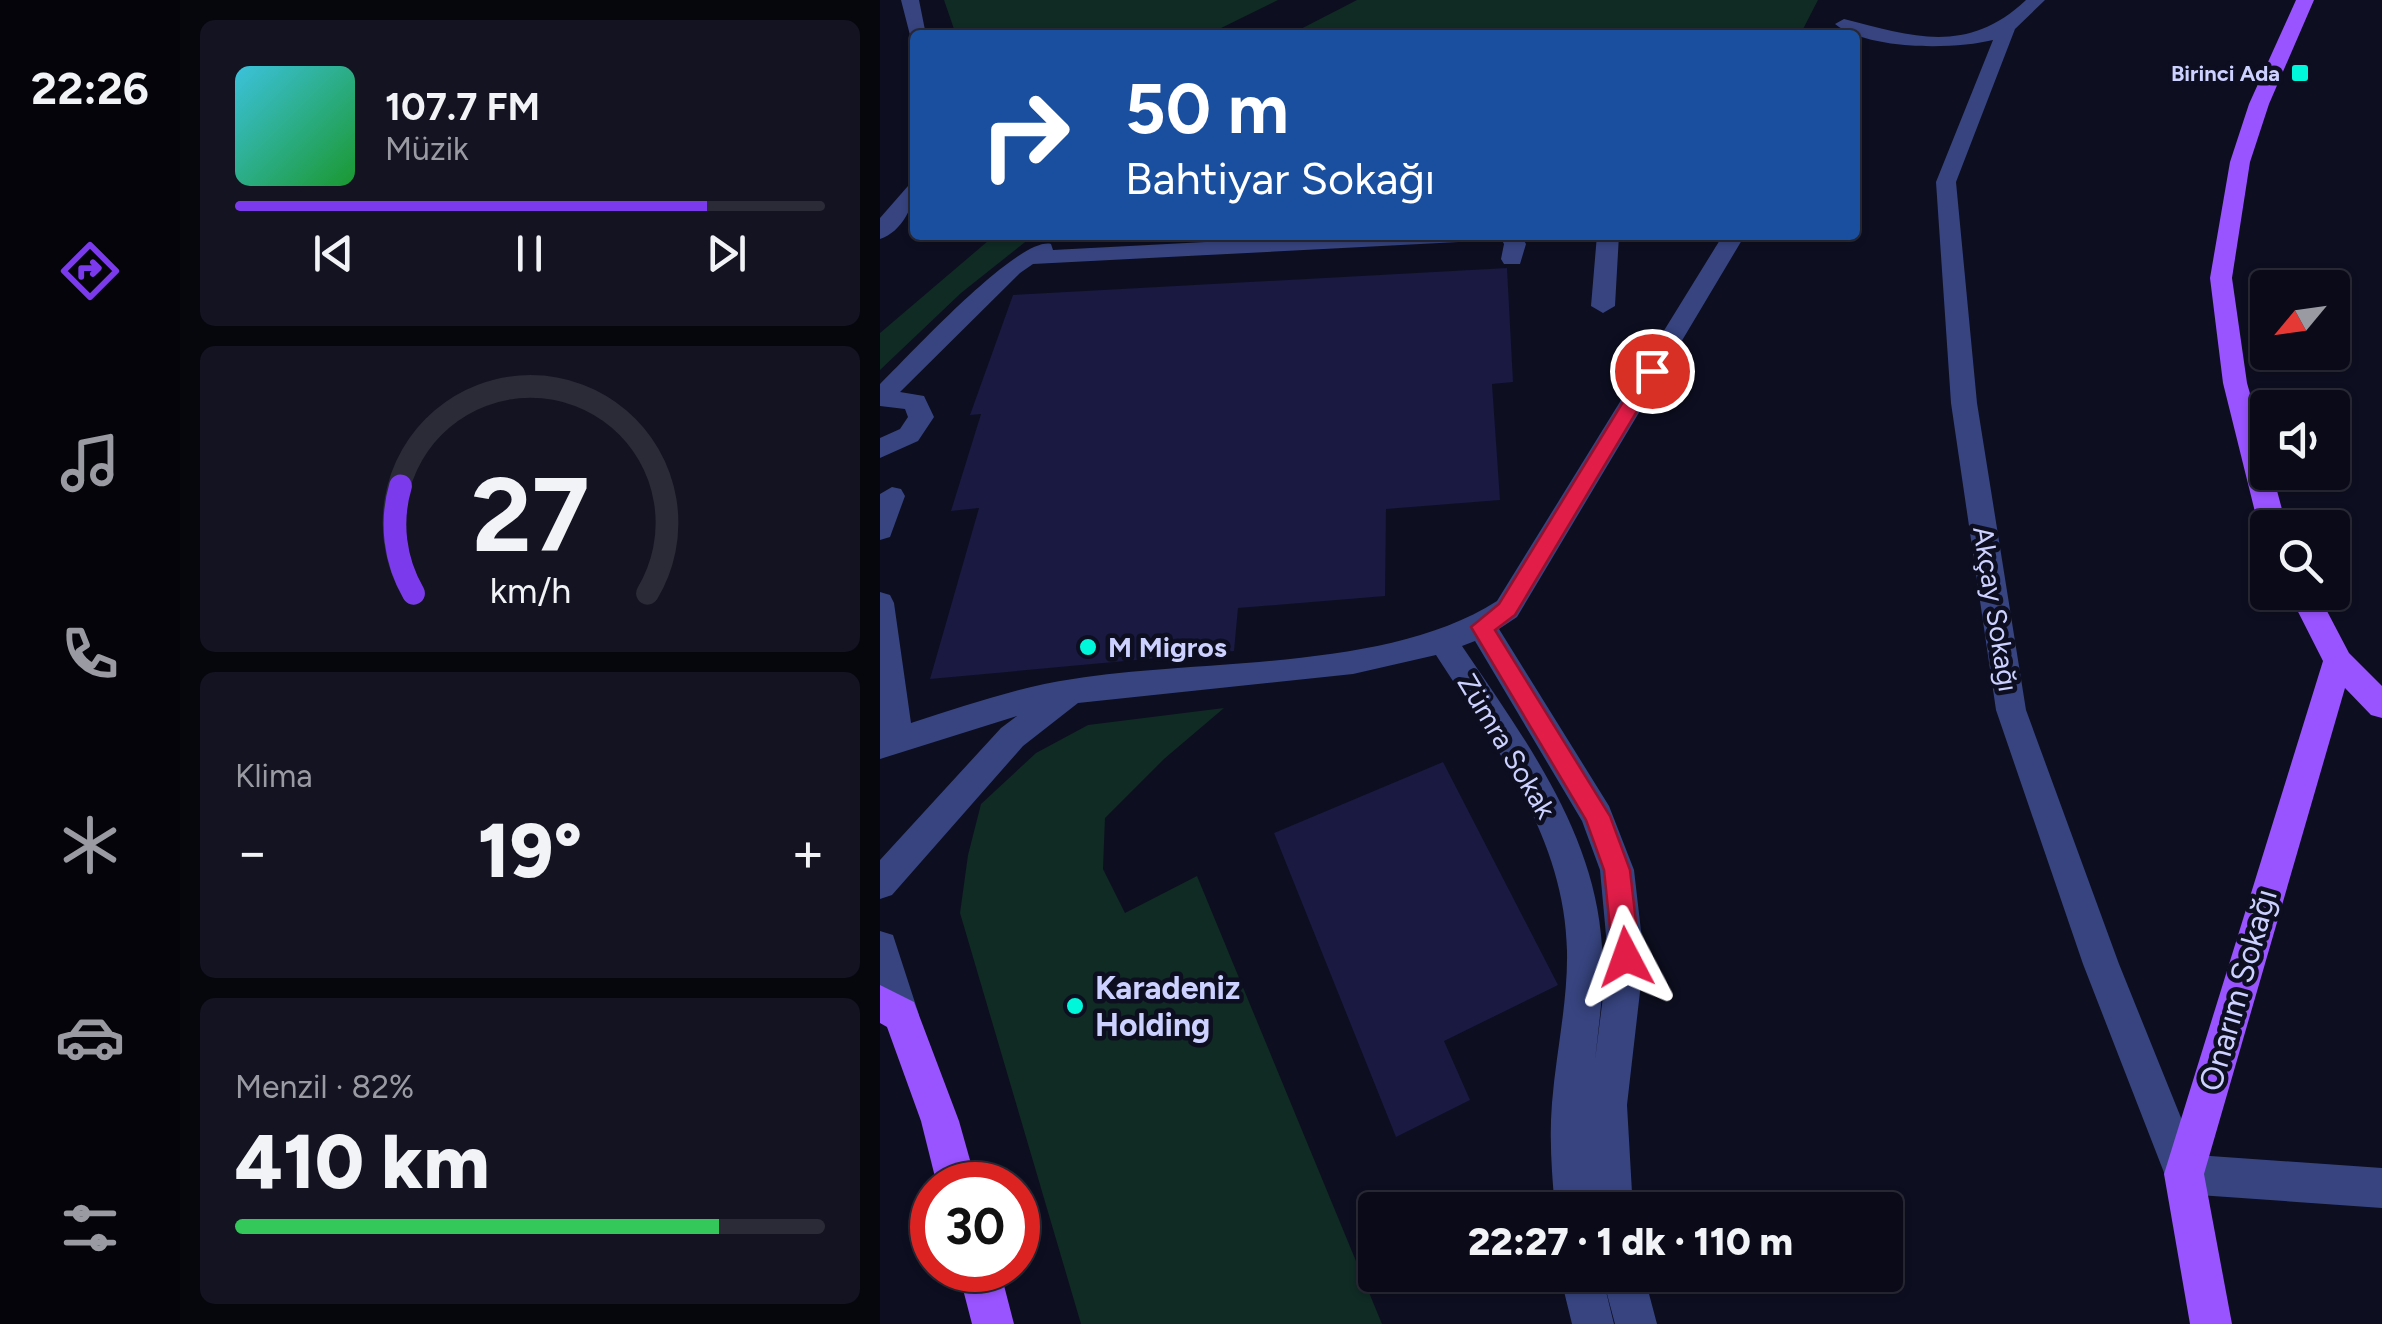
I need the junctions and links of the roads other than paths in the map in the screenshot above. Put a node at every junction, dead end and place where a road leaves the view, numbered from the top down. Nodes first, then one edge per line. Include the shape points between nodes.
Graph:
1 (910, 0) edge
2 (2036, 0) edge
3 (2305, 0) edge
4 (2007, 26) junction
5 (915, 30) edge
6 (1860, 32) edge
7 (910, 196) edge
8 (880, 232) edge
9 (1056, 240) edge
10 (1304, 240) edge
11 (1513, 240) edge
12 (1608, 240) edge
13 (1731, 240) edge
14 (1029, 258) junction
15 (1512, 260) dead end
16 (1603, 306) dead end
17 (880, 449) edge
18 (892, 496) dead end
19 (2267, 510) edge
20 (880, 530) edge
21 (880, 602) edge
22 (2312, 610) edge
23 (1482, 627) junction
24 (1442, 641) junction
25 (2338, 660) junction
26 (1073, 691) junction
27 (2382, 706) edge
28 (889, 743) edge
29 (880, 884) edge
30 (880, 947) edge
31 (890, 1009) edge
32 (951, 1162) edge
33 (2184, 1174) junction
34 (2382, 1188) edge
35 (1574, 1192) edge
36 (1611, 1192) edge
37 (985, 1292) edge
38 (1585, 1292) edge
39 (1628, 1292) edge
40 (993, 1324) edge
41 (1593, 1324) edge
42 (1636, 1324) edge
43 (2211, 1324) edge

1 - 5 street
2 - 4 street
3 - 19 main road via 2240,162 2221,278 2235,383
4 - 6 street via 1943,42
4 - 33 street, Akçay Sokağı via 1946,182 1964,403 2005,672 2011,710 2100,964
7 - 8 street
9 - 14 street
10 - 14 street
11 - 15 street
12 - 16 street
13 - 23 street via 1507,610
14 - 17 street via 880,398 915,402 921,417 909,435
18 - 20 street
21 - 28 street
22 - 25 main road
23 - 24 street
23 - 36 street, Zümra Sokak via 1597,816 1617,870 1626,957 1608,1105
24 - 26 street via 1353,662
24 - 35 street, Zümra Sokak via 1542,796 1578,887 1584,930 1571,1106
25 - 27 main road
25 - 33 main road, Onarım Sokağı
26 - 28 street
26 - 29 street via 1012,737
30 - 31 street
31 - 32 main road via 940,1121
33 - 34 street
33 - 43 main road, Onarım Sokağı
37 - 40 main road
38 - 41 street
39 - 42 street

